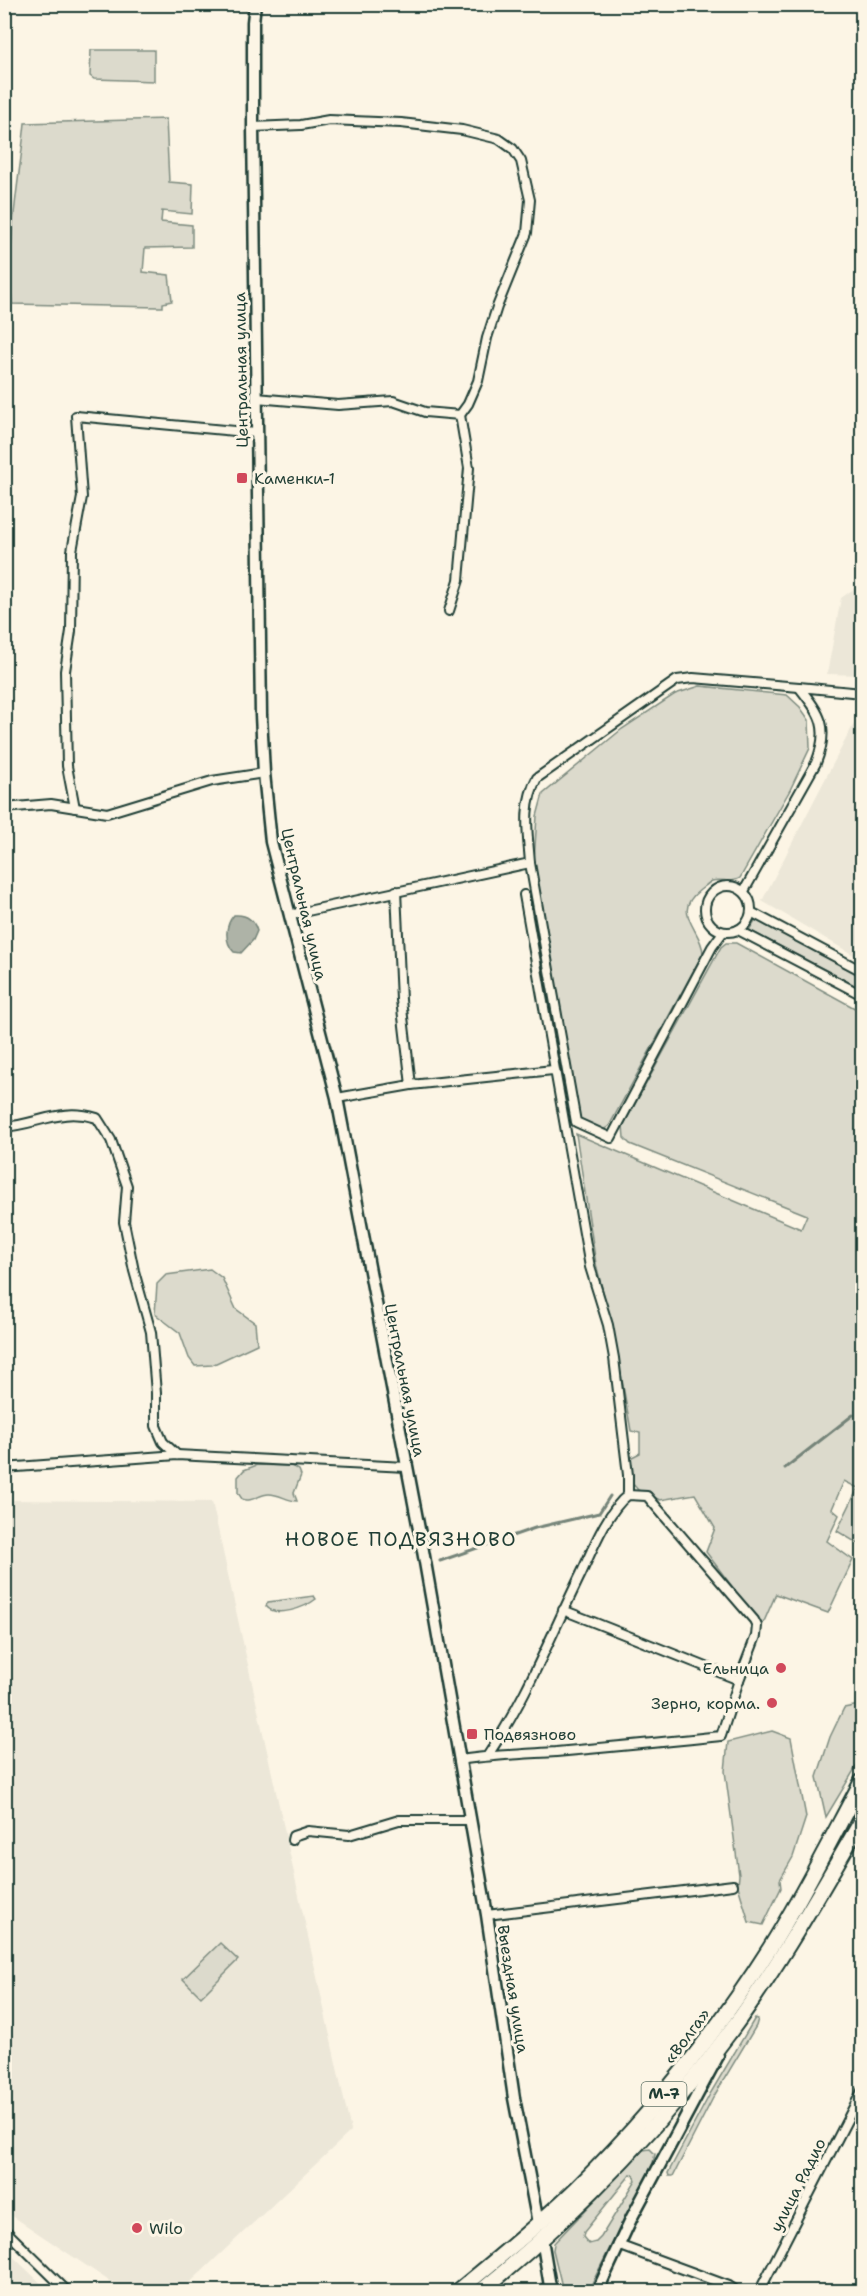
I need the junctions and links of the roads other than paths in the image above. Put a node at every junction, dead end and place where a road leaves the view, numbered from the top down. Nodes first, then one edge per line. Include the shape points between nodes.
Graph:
1 (255, 4) edge
2 (253, 127) junction
3 (256, 398) junction
4 (460, 415) junction
5 (256, 433) junction
6 (449, 611) dead end
7 (799, 687) junction
8 (862, 693) edge
9 (264, 773) junction
10 (4, 808) edge
11 (75, 808) junction
12 (530, 863) junction
13 (396, 891) junction
14 (744, 891) junction
15 (524, 895) dead end
16 (751, 912) junction
17 (289, 915) junction
18 (738, 930) junction
19 (723, 932) junction
20 (862, 971) edge
21 (862, 995) edge
22 (553, 1070) junction
23 (411, 1085) junction
24 (337, 1098) junction
25 (4, 1126) edge
26 (177, 1455) junction
27 (406, 1467) junction
28 (4, 1468) edge
29 (628, 1495) junction
30 (563, 1610) junction
31 (739, 1680) junction
32 (488, 1755) junction
33 (460, 1760) junction
34 (862, 1781) edge
35 (471, 1820) junction
36 (862, 1820) edge
37 (292, 1840) dead end
38 (733, 1885) dead end
39 (487, 1915) junction
40 (730, 2032) junction
41 (862, 2091) edge
42 (538, 2223) junction
43 (4, 2229) edge
44 (542, 2240) junction
45 (618, 2244) junction
46 (550, 2277) junction
47 (68, 2292) edge
48 (457, 2292) edge
49 (480, 2292) edge
50 (551, 2292) edge
51 (556, 2292) edge
52 (597, 2292) edge
53 (738, 2292) edge
54 (759, 2292) edge

1 - 2 main road, Центральная улица
2 - 3 main road, Центральная улица
2 - 4 street via 329,120 462,130 499,139 522,161 530,200 526,233 497,307 478,381
3 - 4 street via 338,405 393,401 425,411
3 - 5 main road, Центральная улица
4 - 6 street via 469,468 459,580
5 - 9 main road, Центральная улица
5 - 11 street via 76,416 82,497 72,551 71,632 65,671 68,766
7 - 8 street
7 - 12 street via 677,680 537,778 526,807
7 - 14 street via 818,711 823,727 822,748
9 - 11 street via 212,780 107,813
9 - 17 main road, Центральная улица via 271,842
10 - 11 street via 51,804
12 - 13 street
12 - 19 street via 576,1122 611,1138
13 - 17 street
13 - 23 street via 401,1000
14 - 16 street
14 - 19 street via 722,886 705,901 710,924
15 - 22 street
16 - 18 street via 745,926
16 - 20 street
17 - 24 main road, Центральная улица
18 - 19 street
18 - 21 street
22 - 23 street
22 - 29 street via 590,1267 615,1358
23 - 24 street
24 - 27 main road, Центральная улица
25 - 26 street via 51,1115 87,1115 97,1118 111,1140 126,1186 124,1222 151,1332 156,1426 163,1442
26 - 27 street
26 - 28 street
27 - 33 main road, Центральная улица
29 - 30 street via 616,1507
29 - 31 street via 647,1496 754,1620 756,1636
30 - 31 street
30 - 32 street via 509,1725
31 - 32 street via 721,1736
32 - 33 street
33 - 35 main road, Выездная улица
34 - 42 highway, «Волга» / М-7 via 770,1948 707,2040 635,2127
35 - 37 street via 399,1820 349,1835 308,1831
35 - 39 main road, Выездная улица
36 - 40 highway, «Волга» / М-7 via 787,1948
38 - 39 street
39 - 42 main road, Выездная улица via 514,2098
40 - 44 highway, «Волга» / М-7 via 644,2138
40 - 45 main road
41 - 54 street, улица Радио
42 - 48 highway, «Волга» / М-7
43 - 47 street
44 - 46 main road
44 - 49 highway, «Волга» / М-7
45 - 52 main road
45 - 53 street
46 - 50 main road
46 - 51 main road

